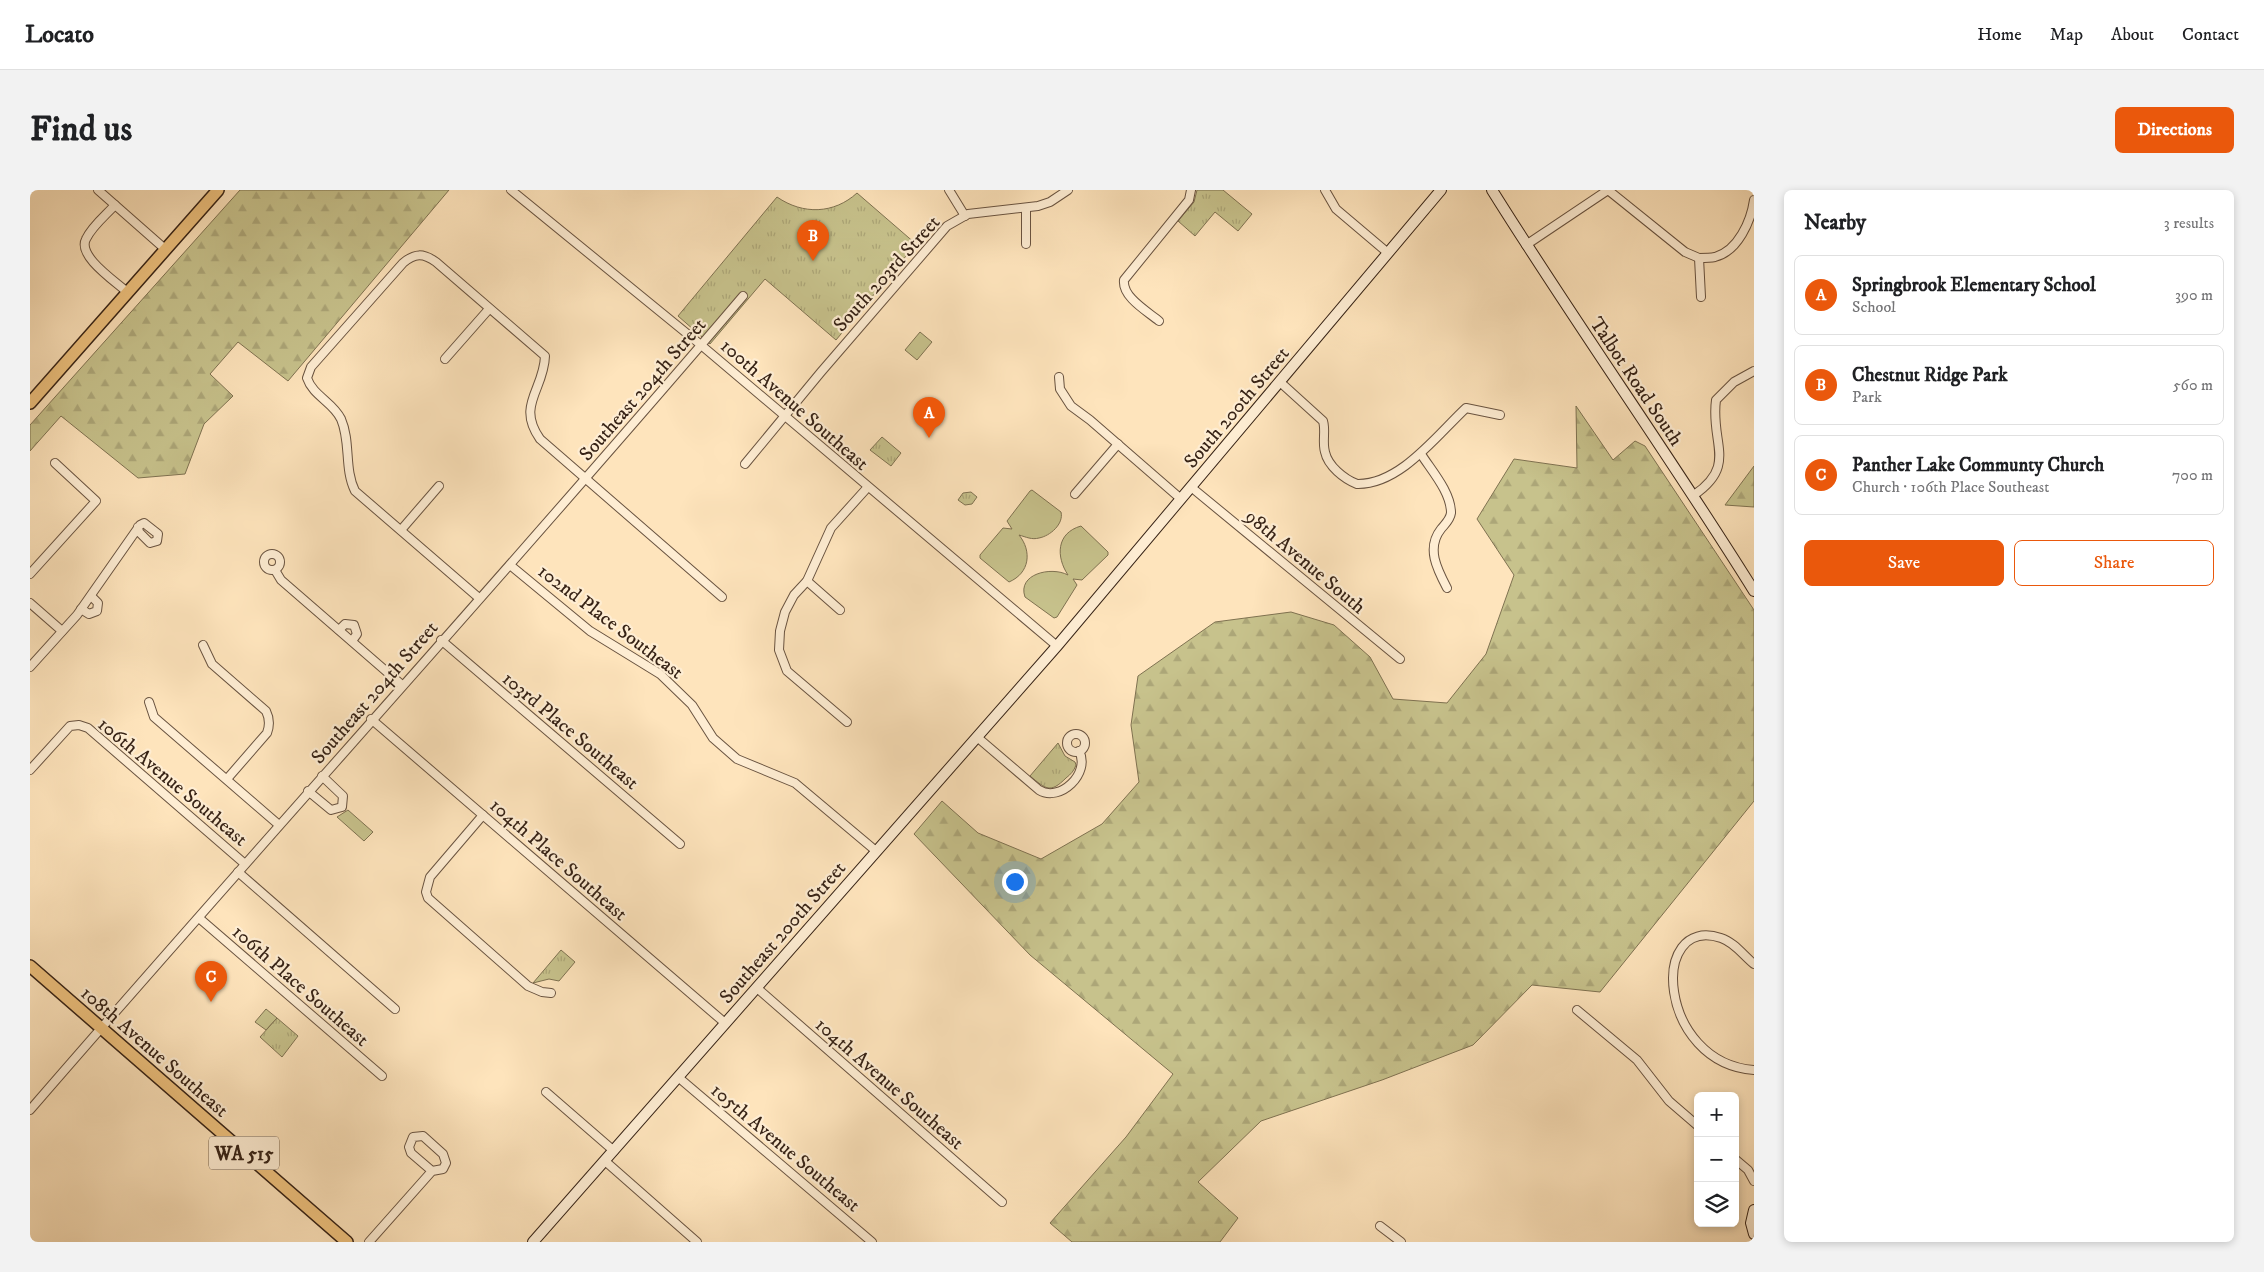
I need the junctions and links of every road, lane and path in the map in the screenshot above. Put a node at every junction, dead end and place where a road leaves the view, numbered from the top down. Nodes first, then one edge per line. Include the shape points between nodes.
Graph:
1 (98, 190) edge
2 (218, 190) edge
3 (511, 190) edge
4 (949, 190) edge
5 (1068, 190) edge
6 (1191, 190) edge
7 (1325, 190) edge
8 (1441, 190) edge
9 (1492, 190) edge
10 (1608, 190) edge
11 (1754, 200) edge
12 (115, 205) junction
13 (1026, 208) junction
14 (965, 216) junction
15 (1026, 244) dead end
16 (1526, 245) junction
17 (165, 249) junction
18 (1388, 253) junction
19 (1699, 258) junction
20 (127, 292) junction
21 (743, 296) dead end
22 (1701, 297) dead end
23 (490, 309) junction
24 (1159, 320) dead end
25 (701, 345) junction
26 (445, 358) dead end
27 (1754, 371) edge
28 (1059, 377) dead end
29 (1280, 382) junction
30 (30, 403) edge
31 (1500, 415) dead end
32 (784, 416) junction
33 (1118, 444) junction
34 (1421, 454) junction
35 (55, 463) dead end
36 (745, 464) dead end
37 (585, 479) junction
38 (439, 486) dead end
39 (1191, 487) junction
40 (868, 488) junction
41 (1075, 494) dead end
42 (1694, 495) junction
43 (1181, 499) junction
44 (138, 527) dead end
45 (400, 530) junction
46 (510, 564) junction
47 (275, 570) dead end
48 (30, 574) edge
49 (807, 581) junction
50 (1446, 588) dead end
51 (1754, 592) edge
52 (91, 596) junction
53 (722, 597) dead end
54 (479, 598) junction
55 (30, 603) edge
56 (81, 609) junction
57 (840, 610) dead end
58 (339, 630) junction
59 (62, 631) junction
60 (441, 640) junction
61 (352, 641) junction
62 (203, 645) dead end
63 (1057, 646) junction
64 (1400, 659) dead end
65 (30, 667) edge
66 (402, 685) junction
67 (149, 702) dead end
68 (371, 719) junction
69 (847, 722) dead end
70 (977, 737) junction
71 (1079, 751) dead end
72 (30, 770) edge
73 (322, 776) junction
74 (227, 779) junction
75 (308, 791) junction
76 (483, 816) junction
77 (279, 825) junction
78 (680, 844) dead end
79 (876, 851) junction
80 (245, 864) junction
81 (238, 872) junction
82 (198, 918) junction
83 (1754, 964) edge
84 (30, 966) edge
85 (756, 988) junction
86 (551, 993) dead end
87 (395, 1009) dead end
88 (1577, 1010) dead end
89 (725, 1023) junction
90 (101, 1028) junction
91 (1754, 1070) edge
92 (382, 1076) dead end
93 (678, 1077) junction
94 (546, 1092) dead end
95 (30, 1110) edge
96 (1694, 1122) edge
97 (614, 1151) junction
98 (605, 1161) junction
99 (1739, 1162) edge
100 (432, 1171) junction
101 (1754, 1180) edge
102 (1002, 1202) dead end
103 (1754, 1210) edge
104 (1380, 1226) dead end
105 (1754, 1234) edge
106 (696, 1241) edge
107 (347, 1242) edge
108 (369, 1242) edge
109 (533, 1242) edge
110 (872, 1242) edge
111 (1401, 1242) edge

1 - 12 street
2 - 17 main road
3 - 25 street, 100th Avenue Southeast
4 - 14 street
5 - 13 street, South 203rd Street via 1050,202
6 - 24 street via 1189,200 1126,276 1123,286
7 - 18 street via 1336,209
8 - 18 street, South 200th Street
9 - 16 street, Talbot Road South
10 - 16 street
10 - 19 street via 1685,252
11 - 19 street via 1746,229 1726,252
12 - 17 street
12 - 20 street via 87,238 84,248 90,258
13 - 14 street, South 203rd Street
13 - 15 street
14 - 32 street, South 203rd Street via 947,226
16 - 42 street, Talbot Road South
17 - 20 main road
18 - 29 street, South 200th Street
19 - 22 street
20 - 30 main road
21 - 25 street, Southeast 204th Street
23 - 26 street
23 - 37 street via 545,356 545,367 530,404 533,429
23 - 45 street via 436,262 420,254 412,256 311,367 307,378 314,391 340,416 344,426 349,475 356,491
25 - 32 street, 100th Avenue Southeast
25 - 37 street, Southeast 204th Street
27 - 42 street via 1734,382 1716,400 1715,425 1720,464 1714,479
28 - 33 street via 1060,389 1071,406
29 - 34 street via 1323,420 1324,452 1328,461 1351,482 1376,482
29 - 39 street, South 200th Street
31 - 34 street via 1466,408
32 - 36 street, South 203rd Street
32 - 40 street, 100th Avenue Southeast
33 - 41 street
33 - 43 street
34 - 50 street via 1450,504 1451,514 1435,539 1434,553
35 - 48 street via 96,501
37 - 46 street, Southeast 204th Street
37 - 53 street
38 - 45 street
39 - 43 street, South 200th Street
39 - 64 street, 98th Avenue South
40 - 49 street via 832,528
40 - 63 street, 100th Avenue Southeast
42 - 51 street, Talbot Road South
43 - 63 street, South 200th Street
44 - 52 street
45 - 54 street
46 - 54 street, Southeast 204th Street
46 - 79 street, 102nd Place Southeast via 584,626 671,684 692,706 712,738 737,759 795,783
47 - 58 street via 281,580
49 - 57 street
49 - 69 street via 785,612 779,650 787,671
52 - 56 street
52 - 56 street via 98,603 97,611 89,614
54 - 60 street, Southeast 204th Street
55 - 59 street
56 - 59 street
58 - 61 street
58 - 61 street via 345,624 354,624 357,634
59 - 65 street
60 - 66 street, Southeast 204th Street
60 - 78 street, 103rd Place Southeast
61 - 66 street
62 - 74 street via 212,664 266,711 270,722 268,734
63 - 70 street, Southeast 200th Street
66 - 68 street, Southeast 204th Street
67 - 74 street via 154,717
68 - 73 street, Southeast 204th Street
68 - 76 street, 104th Place Southeast
70 - 71 street via 1047,795 1063,791 1079,774 1082,762
70 - 79 street, Southeast 200th Street
72 - 80 street, 106th Avenue Southeast via 70,726 88,728
73 - 75 street, Southeast 204th Street
73 - 75 street via 343,796 342,807 331,810
74 - 77 street
75 - 77 street, Southeast 204th Street
76 - 86 street via 430,877 426,892 434,906 528,986
76 - 89 street, 104th Place Southeast
77 - 80 street, Southeast 204th Street
79 - 85 street, Southeast 200th Street
80 - 81 street, Southeast 204th Street
81 - 82 street, Southeast 204th Street
81 - 87 street, 106th Avenue Southeast
82 - 90 street, Southeast 204th Street
82 - 92 street, 106th Place Southeast
83 - 91 street via 1730,942 1700,937 1682,948 1674,962 1673,989 1684,1024 1704,1050 1722,1062
84 - 90 main road, 108th Avenue Southeast / WA 515
85 - 89 street, Southeast 200th Street
85 - 102 street, 104th Avenue Southeast
88 - 96 street via 1637,1060 1669,1100
89 - 93 street, Southeast 200th Street
90 - 95 street, Southeast 204th Street
90 - 107 main road, 108th Avenue Southeast / WA 515
93 - 97 street, Southeast 200th Street
93 - 110 street, 105th Avenue Southeast
94 - 97 street
97 - 98 street, Southeast 200th Street
98 - 106 street
98 - 109 street, Southeast 200th Street
99 - 101 street
100 - 100 street via 443,1169 446,1158 423,1136 412,1137 411,1153
100 - 108 street
103 - 105 street via 1751,1222
104 - 111 street

